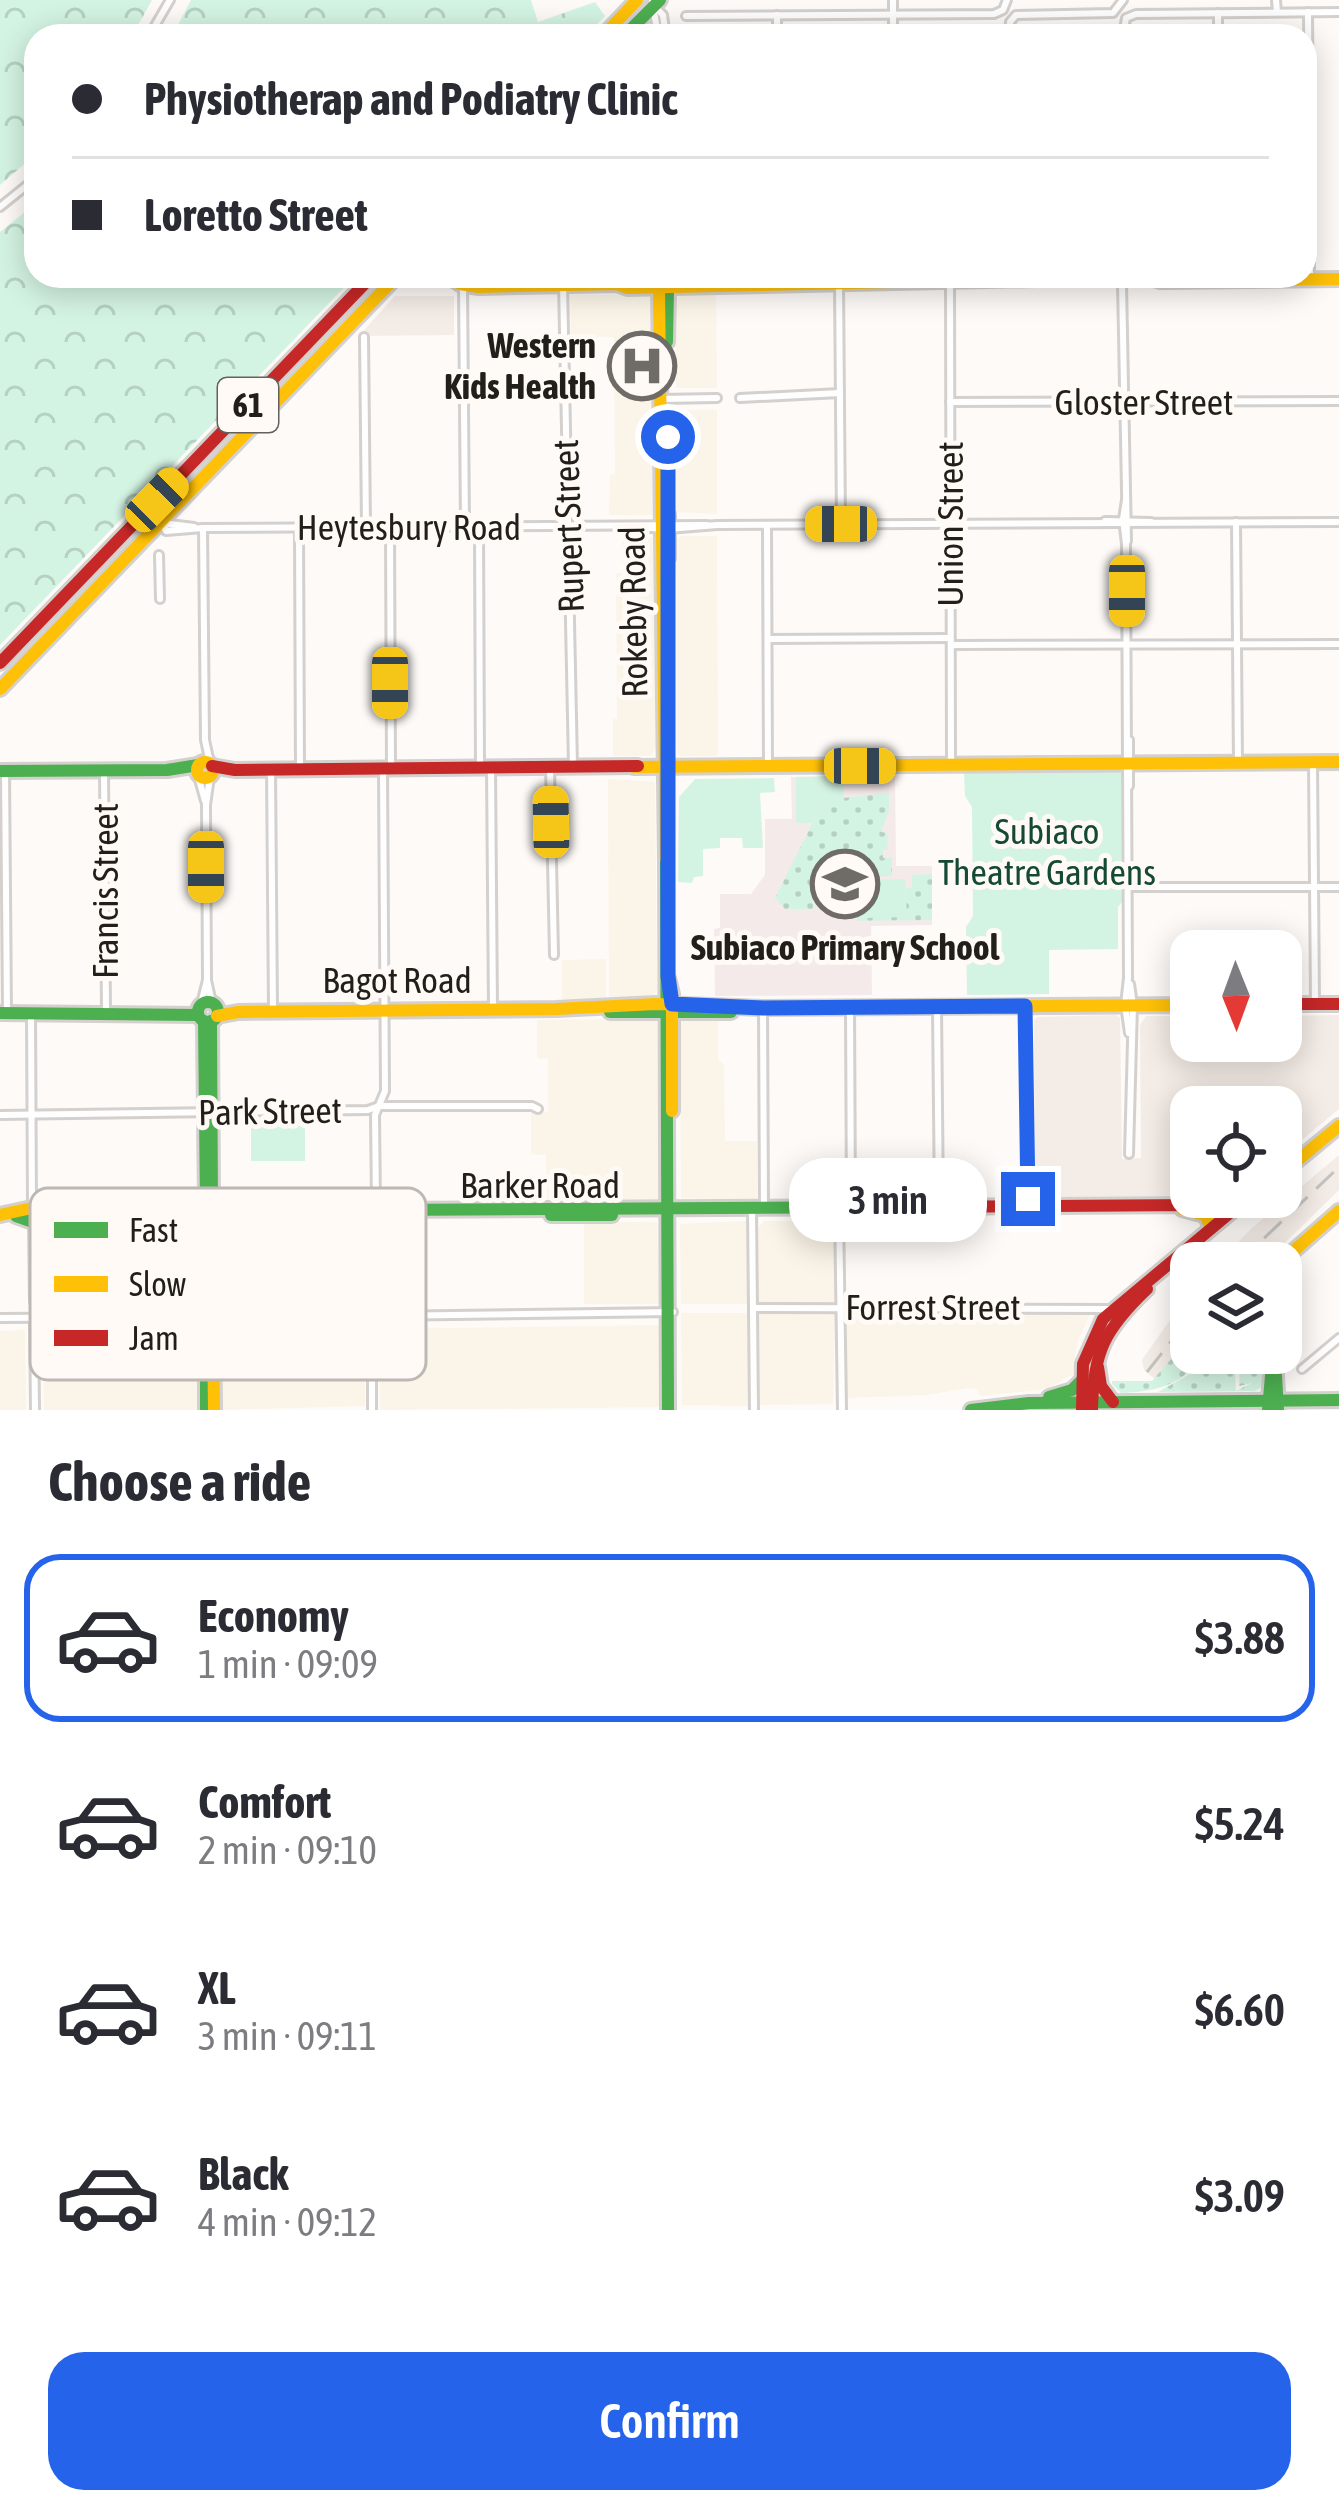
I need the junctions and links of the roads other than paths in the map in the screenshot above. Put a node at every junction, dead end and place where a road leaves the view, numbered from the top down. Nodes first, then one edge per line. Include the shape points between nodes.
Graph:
1 (637, 0) edge
2 (893, 0) edge
3 (1007, 0) edge
4 (1123, 0) edge
5 (1276, 0) edge
6 (1276, 12) junction
7 (1308, 12) junction
8 (1339, 12) edge
9 (1218, 13) junction
10 (777, 15) junction
11 (893, 15) junction
12 (686, 16) dead end
13 (614, 24) edge
14 (777, 24) edge
15 (893, 24) edge
16 (1011, 24) edge
17 (1125, 24) edge
18 (1218, 24) edge
19 (1308, 24) edge
20 (24, 188) edge
21 (0, 207) edge
22 (360, 288) edge
23 (385, 288) edge
24 (464, 288) edge
25 (563, 288) edge
26 (663, 288) edge
27 (839, 288) edge
28 (950, 288) edge
29 (1125, 288) edge
30 (364, 337) dead end
31 (840, 393) junction
32 (717, 398) dead end
33 (740, 398) dead end
34 (664, 399) junction
35 (1339, 400) edge
36 (950, 402) junction
37 (1125, 402) junction
38 (154, 503) junction
39 (137, 520) junction
40 (1339, 521) edge
41 (1126, 522) junction
42 (1236, 522) junction
43 (160, 523) junction
44 (950, 523) junction
45 (841, 524) junction
46 (767, 525) junction
47 (568, 526) junction
48 (665, 526) junction
49 (366, 527) junction
50 (390, 527) junction
51 (465, 527) junction
52 (479, 527) junction
53 (299, 528) junction
54 (203, 529) junction
55 (159, 555) dead end
56 (160, 599) dead end
57 (768, 639) junction
58 (951, 642) junction
59 (1127, 644) junction
60 (1237, 644) junction
61 (1339, 644) edge
62 (0, 664) edge
63 (0, 689) edge
64 (1339, 762) edge
65 (1238, 763) junction
66 (1313, 763) junction
67 (1128, 764) junction
68 (768, 766) junction
69 (952, 766) junction
70 (550, 767) junction
71 (573, 767) junction
72 (667, 767) junction
73 (486, 768) junction
74 (299, 769) junction
75 (387, 769) junction
76 (104, 770) junction
77 (204, 770) junction
78 (271, 770) junction
79 (3, 771) edge
80 (1129, 887) junction
81 (1314, 887) junction
82 (1339, 887) edge
83 (554, 955) dead end
84 (1302, 1004) edge
85 (1315, 1004) junction
86 (1339, 1004) edge
87 (1129, 1005) junction
88 (1170, 1005) edge
89 (1025, 1006) junction
90 (850, 1007) junction
91 (937, 1007) junction
92 (668, 1008) junction
93 (763, 1008) junction
94 (384, 1010) junction
95 (493, 1010) junction
96 (273, 1011) junction
97 (106, 1012) junction
98 (207, 1012) junction
99 (3, 1013) edge
100 (31, 1013) junction
101 (379, 1106) junction
102 (538, 1109) dead end
103 (208, 1112) junction
104 (32, 1114) junction
105 (0, 1115) edge
106 (1339, 1126) edge
107 (1129, 1154) dead end
108 (1302, 1157) edge
109 (32, 1188) edge
110 (209, 1188) edge
111 (374, 1188) edge
112 (1170, 1208) edge
113 (1029, 1209) junction
114 (758, 1210) junction
115 (845, 1210) junction
116 (939, 1210) junction
117 (1339, 1210) edge
118 (670, 1211) junction
119 (426, 1213) edge
120 (1205, 1218) edge
121 (1222, 1218) edge
122 (1228, 1218) edge
123 (1211, 1227) junction
124 (1302, 1243) edge
125 (30, 1307) edge
126 (753, 1308) junction
127 (841, 1308) junction
128 (1107, 1308) junction
129 (670, 1314) junction
130 (426, 1316) edge
131 (0, 1318) edge
132 (23, 1318) junction
133 (30, 1318) edge
134 (1339, 1338) edge
135 (1100, 1340) junction
136 (1302, 1369) dead end
137 (1274, 1374) edge
138 (1082, 1379) junction
139 (36, 1380) edge
140 (372, 1380) edge
141 (1339, 1400) edge
142 (1113, 1402) junction
143 (1029, 1403) junction
144 (1273, 1405) edge
145 (1088, 1407) edge
146 (35, 1410) edge
147 (372, 1410) edge
148 (671, 1410) edge
149 (754, 1410) edge
150 (842, 1410) edge
151 (970, 1410) edge

1 - 13 main road
2 - 11 street
3 - 11 street via 994,14
4 - 16 street via 1107,14 1019,15
5 - 6 street
6 - 7 street
6 - 9 street
7 - 8 street
7 - 19 street
9 - 17 street via 1136,14
9 - 18 street
10 - 11 street
10 - 12 street
10 - 14 street
11 - 15 street
20 - 21 street
22 - 38 main road, 61
23 - 43 main road, 61
24 - 51 street
25 - 47 street, Rupert Street
26 - 34 main road, Rokeby Road
27 - 31 street
28 - 36 street, Union Street
29 - 37 street
30 - 49 street
31 - 33 street
31 - 45 street
32 - 34 street
34 - 48 main road, Rokeby Road
35 - 37 street, Gloster Street
36 - 37 street, Gloster Street
36 - 44 street, Union Street
37 - 41 street
38 - 39 main road, 61
38 - 43 street
39 - 43 street, Heytesbury Road
39 - 62 main road, 61
40 - 42 street, Heytesbury Road
41 - 42 street, Heytesbury Road
41 - 44 street, Heytesbury Road
41 - 59 street
42 - 60 street
43 - 54 street, Heytesbury Road
43 - 63 main road, 61
44 - 45 street, Heytesbury Road
44 - 58 street, Union Street
45 - 46 street, Heytesbury Road
46 - 48 street, Heytesbury Road
46 - 57 street
47 - 48 street, Heytesbury Road
47 - 52 street, Heytesbury Road
47 - 71 street, Rupert Street
48 - 72 main road, Rokeby Road
49 - 50 street, Heytesbury Road
49 - 53 street, Heytesbury Road
50 - 51 street, Heytesbury Road
50 - 75 street
51 - 52 street, Heytesbury Road
52 - 73 street
53 - 54 street, Heytesbury Road
53 - 74 street
54 - 77 street
55 - 56 street
57 - 58 street
57 - 68 street
58 - 59 street
58 - 69 street, Union Street
59 - 60 street
59 - 67 street
60 - 61 street
60 - 65 street
64 - 66 main road
65 - 66 main road
65 - 67 main road
66 - 81 street
67 - 69 main road
67 - 80 street
68 - 69 main road
68 - 72 main road
70 - 71 main road
70 - 73 main road
70 - 83 street
71 - 72 main road
72 - 92 main road, Rokeby Road
73 - 75 main road
73 - 95 street
74 - 75 main road
74 - 78 main road
75 - 94 street
76 - 77 main road
76 - 79 main road
76 - 97 street, Francis Street
77 - 78 main road
77 - 98 street
78 - 96 street
79 - 99 street
80 - 81 street
80 - 87 street
81 - 82 street
81 - 85 street
84 - 85 main road
85 - 86 main road
87 - 88 main road, Bagot Road
87 - 89 main road, Bagot Road
87 - 107 street
89 - 91 main road, Bagot Road
89 - 113 street
90 - 91 main road, Bagot Road
90 - 93 main road, Bagot Road
90 - 115 street
91 - 116 street
92 - 93 main road, Bagot Road
92 - 95 main road, Bagot Road
92 - 118 main road, Rokeby Road
93 - 114 street
94 - 95 main road, Bagot Road
94 - 96 main road, Bagot Road
94 - 101 street
96 - 98 main road, Bagot Road
97 - 98 main road, Bagot Road
97 - 100 main road, Bagot Road
98 - 103 main road
99 - 100 main road, Bagot Road
100 - 104 street
101 - 102 street, Park Street
101 - 103 street, Park Street
101 - 111 street
103 - 104 street, Park Street
103 - 110 main road
104 - 105 street, Park Street
104 - 109 street
106 - 108 main road
112 - 113 main road, Barker Road
113 - 116 main road, Barker Road
114 - 115 main road, Barker Road
114 - 118 main road, Barker Road
114 - 126 street
115 - 116 main road, Barker Road
115 - 127 street
117 - 124 main road
118 - 119 main road, Barker Road
118 - 129 main road, Rokeby Road
120 - 123 main road, Barker Road
121 - 123 main road
122 - 135 main road
123 - 128 main road
125 - 132 street
126 - 127 street, Forrest Street
126 - 149 street
127 - 128 street, Forrest Street
127 - 150 street
128 - 138 main road
129 - 130 street
129 - 148 main road, Rokeby Road
131 - 132 street
132 - 133 street
134 - 136 street
135 - 142 main road via 1099,1379
135 - 145 main road
137 - 144 main road
138 - 143 main road via 1071,1391
138 - 145 main road
139 - 146 street
140 - 147 street
141 - 144 main road
142 - 144 main road
142 - 145 main road
143 - 145 main road
143 - 151 main road

